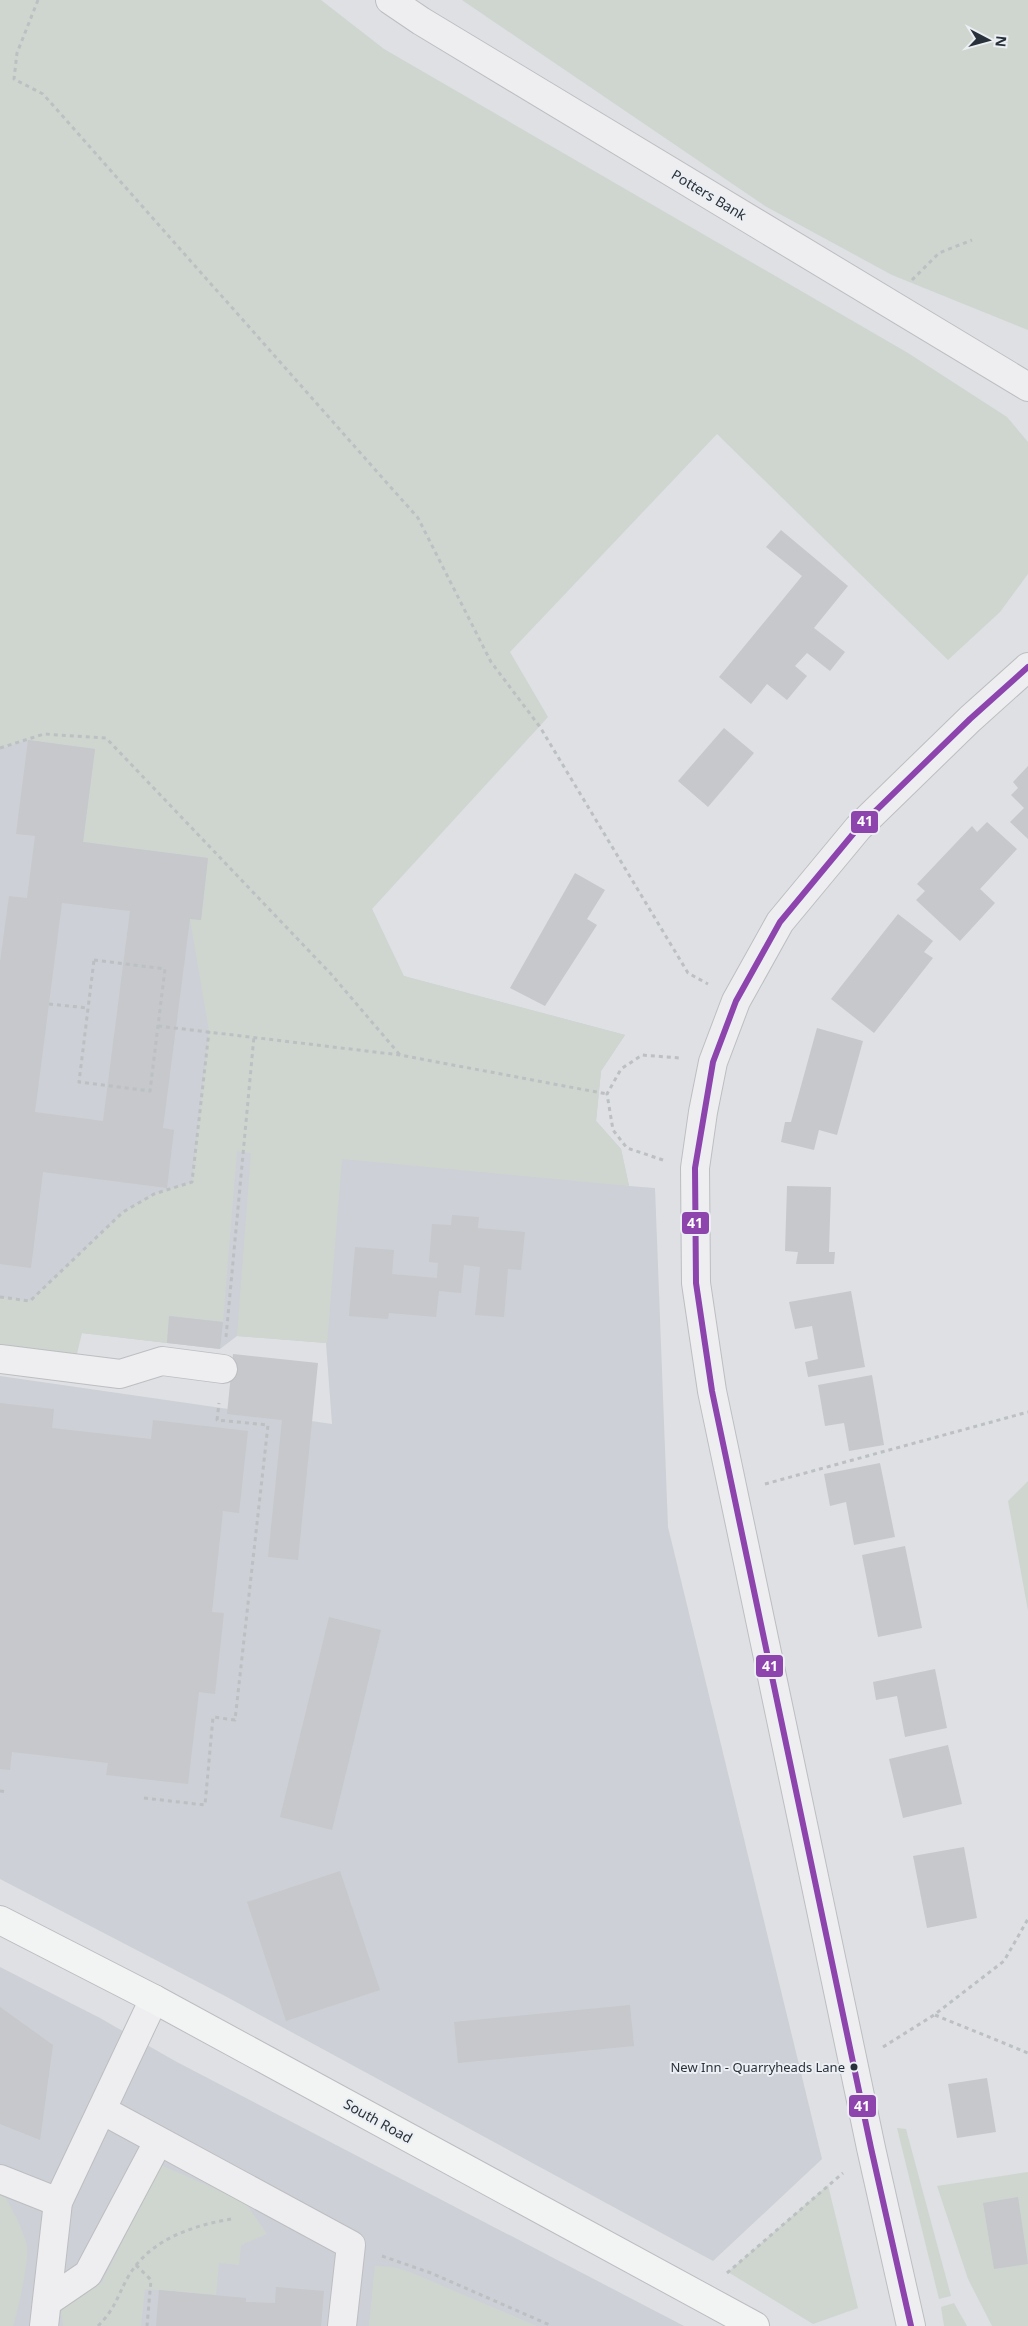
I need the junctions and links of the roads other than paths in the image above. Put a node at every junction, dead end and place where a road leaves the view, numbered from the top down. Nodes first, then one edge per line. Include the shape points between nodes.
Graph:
1 (390, 0) edge
2 (1028, 387) edge
3 (1028, 667) edge
4 (0, 1359) edge
5 (223, 1369) road end
6 (0, 1920) edge
7 (154, 1999) junction
8 (102, 2110) junction
9 (158, 2142) junction
10 (0, 2178) edge
11 (58, 2202) junction
12 (45, 2314) edge
13 (342, 2326) edge
14 (755, 2326) edge
15 (911, 2326) edge

1 - 2 street, Potters Bank
3 - 15 street via 858,828 780,922 736,1000 713,1062 695,1168 696,1283 712,1391
4 - 5 street via 120,1374 162,1361
6 - 7 main road, South Road
7 - 8 street
7 - 14 main road, South Road
8 - 9 street
8 - 11 street
9 - 12 street via 88,2274
9 - 13 street via 351,2245
10 - 11 street
11 - 12 street

